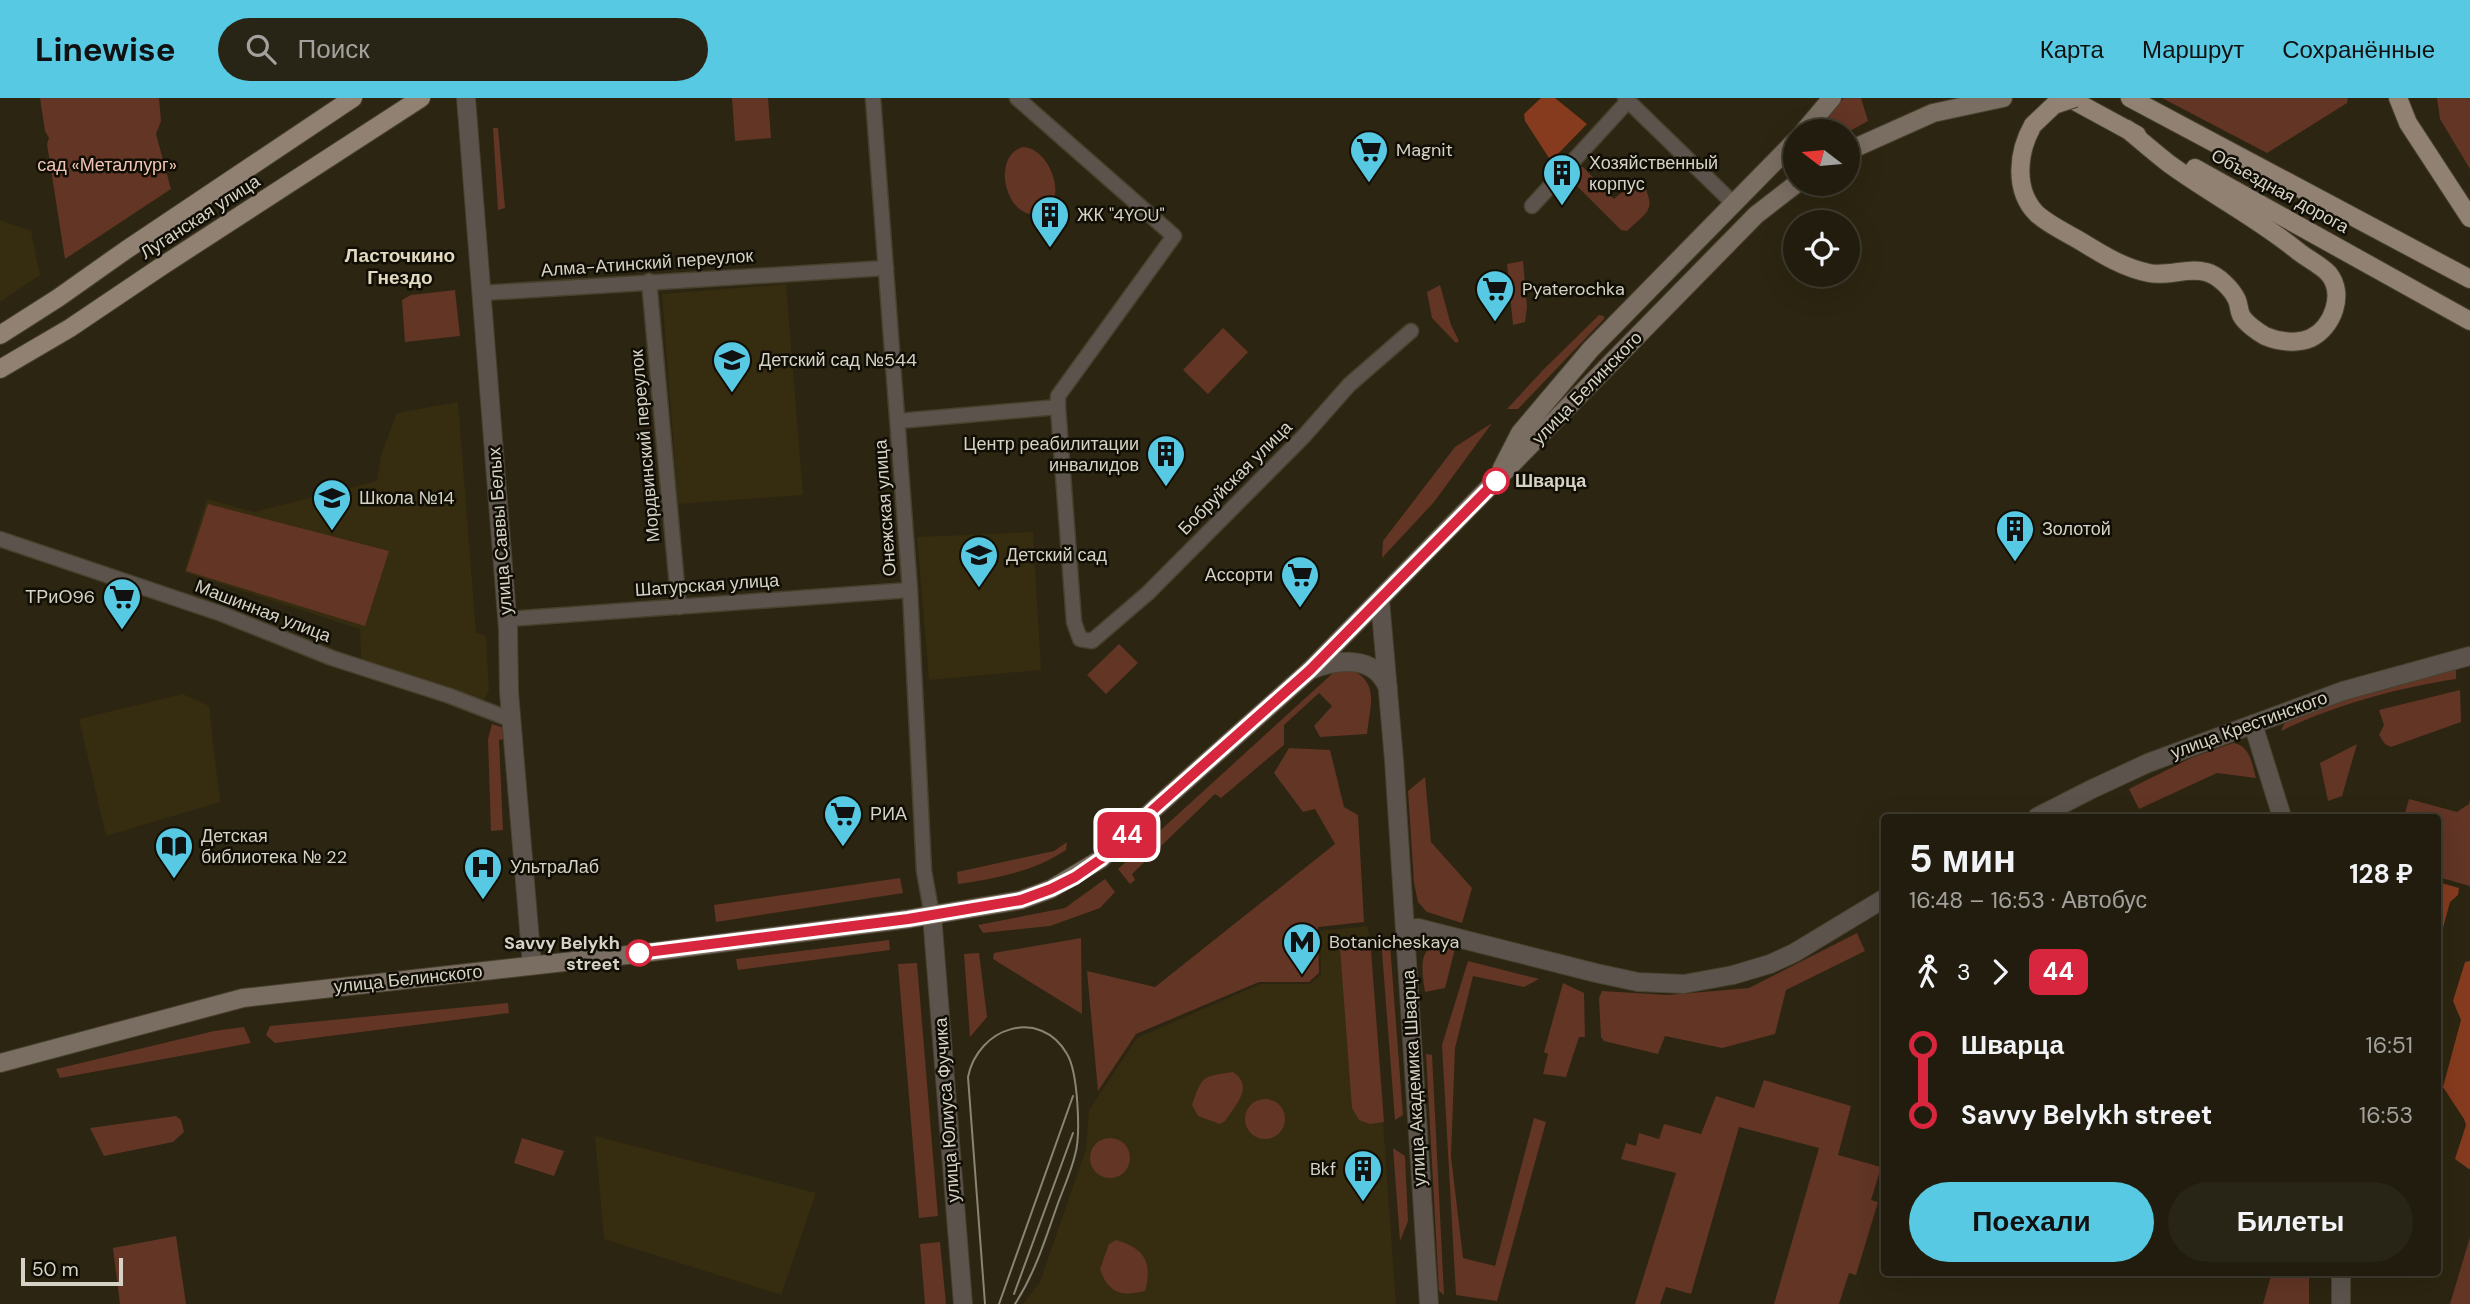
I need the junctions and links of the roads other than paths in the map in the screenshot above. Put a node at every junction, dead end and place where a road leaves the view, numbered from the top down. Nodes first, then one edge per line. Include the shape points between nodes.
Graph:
1 (353, 98) edge
2 (421, 98) edge
3 (466, 98) edge
4 (873, 98) edge
5 (1017, 98) edge
6 (1832, 98) edge
7 (2003, 98) edge
8 (2069, 98) edge
9 (2075, 98) edge
10 (2130, 98) edge
11 (2398, 98) edge
12 (1627, 100) edge
13 (1815, 119) edge
14 (2127, 129) junction
15 (1860, 146) edge
16 (1783, 153) edge
17 (1783, 194) edge
18 (1733, 203) junction
19 (1532, 206) dead end
20 (2470, 218) edge
21 (886, 268) junction
22 (2470, 279) edge
23 (649, 281) junction
24 (482, 293) junction
25 (2470, 321) edge
26 (1410, 331) dead end
27 (1, 334) edge
28 (0, 369) edge
29 (1058, 407) junction
30 (898, 421) junction
31 (1496, 481) junction
32 (0, 539) edge
33 (911, 590) junction
34 (1380, 600) junction
35 (679, 607) junction
36 (507, 620) junction
37 (2470, 656) edge
38 (1310, 670) junction
39 (1389, 691) junction
40 (512, 720) junction
41 (2253, 724) junction
42 (2043, 814) edge
43 (2281, 814) edge
44 (1881, 900) edge
45 (932, 915) junction
46 (1405, 929) junction
47 (532, 965) junction
48 (0, 1063) edge
49 (2341, 1276) edge
50 (964, 1304) edge
51 (1429, 1304) edge
52 (2341, 1304) edge

1 - 27 main road, Луганская улица
2 - 28 main road, Луганская улица
3 - 24 street, улица Саввы Белых
4 - 21 street, Онежская улица
5 - 29 street via 1174,236 1058,396
6 - 13 main road
7 - 15 main road via 1933,113
8 - 14 main road, Объездная дорога
9 - 14 main road, bridge via 2054,105 2033,125 2023,146 2022,186 2031,206 2044,219 2133,269 2167,275 2208,272 2227,285 2242,317 2263,335 2299,341 2324,328 2337,301 2329,274 2279,235 2168,163
10 - 22 main road, Объездная дорога
11 - 20 main road via 2408,123
12 - 18 street
12 - 19 street
14 - 25 main road, Объездная дорога
16 - 18 main road
17 - 31 main road, улица Белинского via 1756,215
18 - 31 main road via 1600,340 1520,433
21 - 23 street, Алма-Атинский переулок
21 - 30 street, Онежская улица
23 - 24 street, Алма-Атинский переулок
23 - 35 street, Мордвинский переулок
24 - 36 street, улица Саввы Белых
26 - 29 street, Бобруйская улица via 1349,385 1148,593 1092,642 1080,639 1074,622
29 - 30 street
30 - 33 street, Онежская улица
31 - 34 main road, улица Белинского
32 - 40 street, Машинная улица
33 - 35 street, Шатурская улица
33 - 45 street, Онежская улица via 924,870
34 - 38 main road, улица Белинского
34 - 39 street, улица Академика Шварца
35 - 36 street, Шатурская улица
36 - 40 street, улица Саввы Белых
37 - 41 street, улица Крестинского via 2343,691
38 - 39 street via 1354,661 1375,669
38 - 45 main road, улица Белинского via 1101,859 1075,877 1021,900
39 - 46 street, улица Академика Шварца
40 - 47 street, улица Саввы Белых
41 - 42 street, улица Крестинского via 2148,763
41 - 43 street
44 - 46 street via 1770,964 1684,984 1638,982 1418,928
45 - 47 main road, улица Белинского
45 - 50 street, улица Юлиуса Фучика
46 - 51 street, улица Академика Шварца
47 - 48 main road, улица Белинского via 243,998
49 - 52 street

